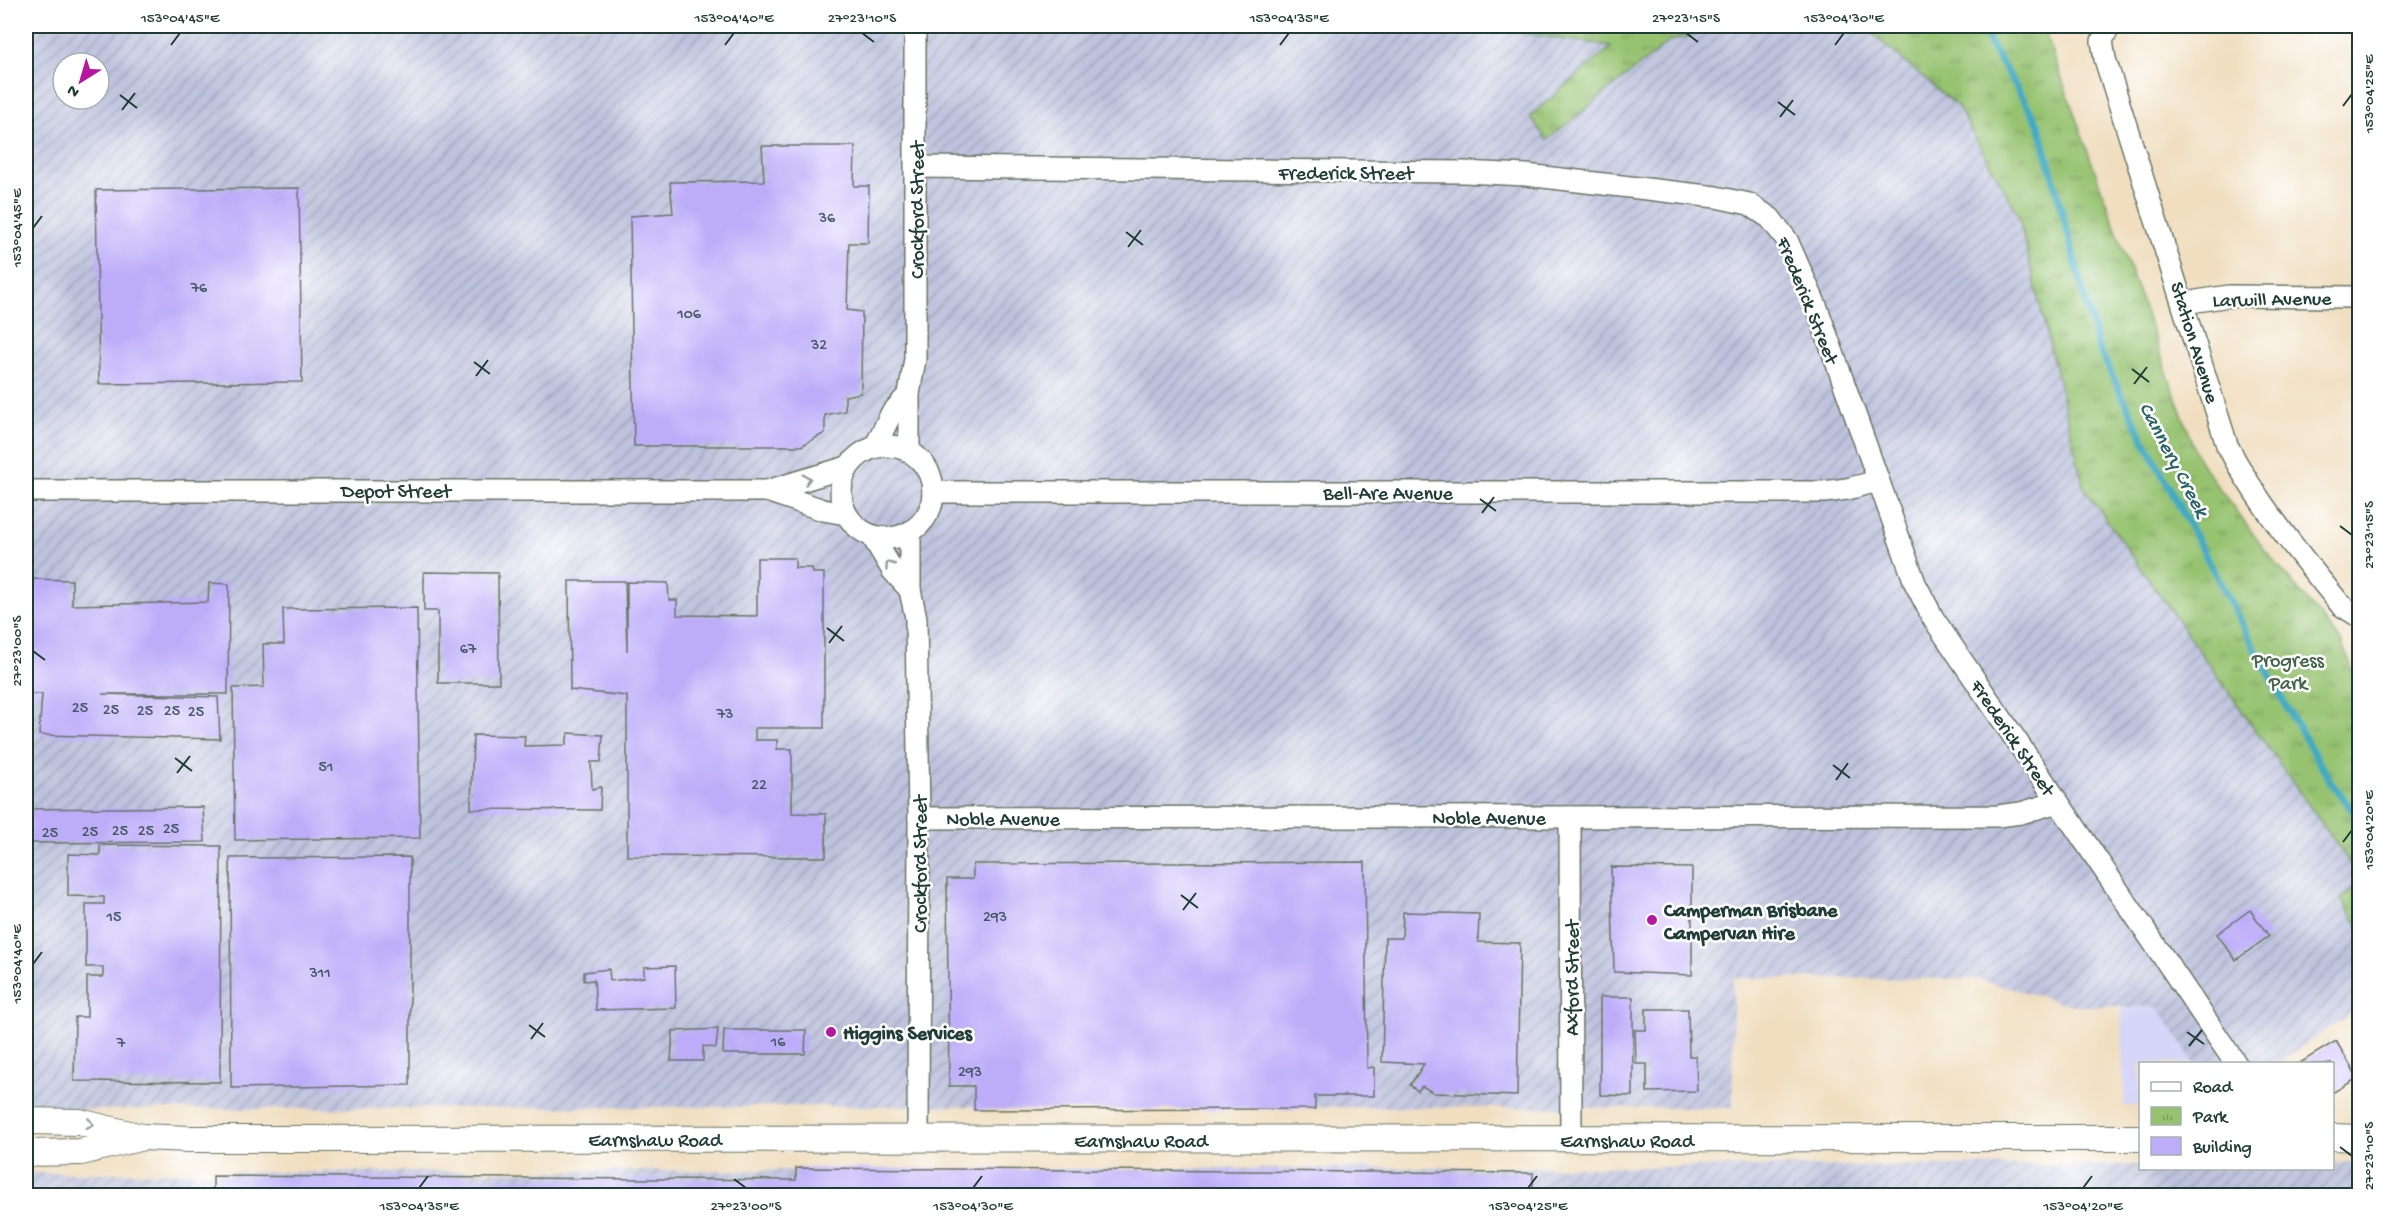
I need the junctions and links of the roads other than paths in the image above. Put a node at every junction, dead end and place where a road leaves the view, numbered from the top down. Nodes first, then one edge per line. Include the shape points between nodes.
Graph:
1 (915, 26) edge
2 (2108, 28) edge
3 (916, 167) junction
4 (2360, 297) edge
5 (2184, 303) junction
6 (909, 394) junction
7 (875, 447) junction
8 (909, 451) junction
9 (848, 467) junction
10 (1878, 481) junction
11 (26, 491) edge
12 (767, 491) junction
13 (933, 492) junction
14 (846, 514) junction
15 (910, 533) junction
16 (872, 536) junction
17 (910, 590) junction
18 (2360, 617) edge
19 (2058, 802) junction
20 (1570, 817) junction
21 (919, 818) junction
22 (2235, 1062) edge
23 (29, 1117) edge
24 (142, 1137) junction
25 (2334, 1137) edge
26 (2139, 1138) edge
27 (2360, 1138) edge
28 (918, 1140) junction
29 (1571, 1140) junction
30 (26, 1153) edge

1 - 3 street, Crockford Street
2 - 5 street, Station Avenue via 2102,41 2105,59
3 - 6 street, Crockford Street via 915,359
3 - 10 street, Frederick Street via 1464,172 1526,175 1749,204 1770,218 1787,240 1817,308
4 - 5 street, Larwill Avenue via 2229,296
5 - 18 street, Station Avenue via 2227,445 2243,475 2342,605
6 - 7 street via 891,414
6 - 8 street, Crockford Street
7 - 8 street
7 - 9 street via 855,458
8 - 13 street via 927,469
12 -> 9 street, Depot Street
9 - 14 street via 840,490
10 - 13 street, Bell-Are Avenue via 1824,492
10 - 19 street, Frederick Street via 1923,601
11 - 12 street, Depot Street
12 - 14 street, Depot Street
13 - 15 street via 927,516
14 - 16 street
15 - 16 street via 884,539
15 - 17 street, Crockford Street
17 -> 16 street, Crockford Street
17 - 21 street, Crockford Street via 916,618
19 - 20 street, Noble Avenue via 1998,816
19 - 22 street, Frederick Street
20 - 21 street, Noble Avenue
20 - 29 street, Axford Street
21 - 28 street, Crockford Street
23 -> 24 street, Earnshaw Road via 79,1122
24 - 28 street, Earnshaw Road
24 - 30 street, Earnshaw Road via 81,1152
25 - 27 street
26 - 29 street, Earnshaw Road
28 - 29 street, Earnshaw Road

